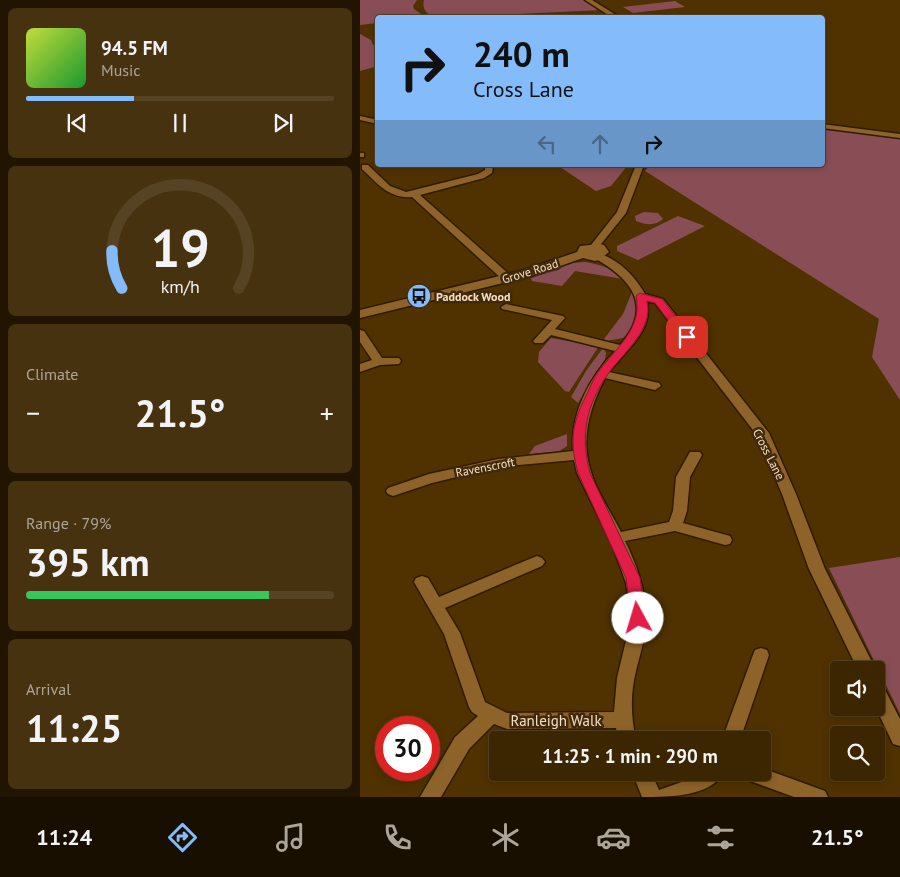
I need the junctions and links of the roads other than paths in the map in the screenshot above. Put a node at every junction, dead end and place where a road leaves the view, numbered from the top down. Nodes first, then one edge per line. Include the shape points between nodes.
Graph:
1 (588, 0) edge
2 (613, 15) edge
3 (360, 118) edge
4 (374, 122) edge
5 (360, 126) edge
6 (825, 126) edge
7 (900, 136) edge
8 (365, 167) dead end
9 (489, 167) edge
10 (639, 167) edge
11 (414, 194) junction
12 (596, 252) junction
13 (507, 278) junction
14 (640, 296) junction
15 (506, 307) dead end
16 (360, 314) edge
17 (548, 331) junction
18 (360, 333) edge
19 (539, 341) dead end
20 (622, 349) junction
21 (395, 361) dead end
22 (379, 362) junction
23 (360, 368) edge
24 (602, 374) junction
25 (654, 386) dead end
26 (694, 455) dead end
27 (579, 456) junction
28 (392, 491) dead end
29 (675, 526) junction
30 (615, 538) junction
31 (725, 540) dead end
32 (537, 562) dead end
33 (422, 582) dead end
34 (436, 605) junction
35 (761, 655) dead end
36 (863, 661) edge
37 (885, 707) edge
38 (491, 715) junction
39 (622, 720) junction
40 (624, 731) edge
41 (734, 731) edge
42 (900, 738) edge
43 (771, 780) edge
44 (645, 781) edge
45 (703, 781) edge
46 (430, 797) edge
47 (652, 797) edge
48 (665, 797) edge
49 (818, 797) edge

1 - 2 street
3 - 4 street
4 - 5 street
6 - 7 street
8 - 11 street via 394,194
9 - 11 street via 489,171 481,176
10 - 12 street via 620,213
11 - 13 street
12 - 13 street, Grove Road via 589,257 582,254
12 - 14 street via 622,271
13 - 16 street, Grove Road
14 - 20 street via 643,305 640,324
14 - 36 street, Cross Lane via 659,301 762,434 817,569
15 - 17 street via 559,318
17 - 19 street
17 - 20 street
18 - 22 street
20 - 24 street
21 - 22 street
22 - 23 street
24 - 25 street
24 - 27 street via 581,422
26 - 29 street via 683,477 680,511
27 - 28 street, Ravenscroft via 498,463
27 - 30 street
29 - 30 street
29 - 31 street
30 - 39 street via 633,578 638,618 636,641 624,685
32 - 34 street
33 - 34 street
34 - 38 street via 452,633 478,707
35 - 41 street
37 - 42 street
38 - 39 street, Ranleigh Walk via 507,721
38 - 46 street via 462,743
39 - 40 street
43 - 49 street
44 - 47 street
45 - 48 street

